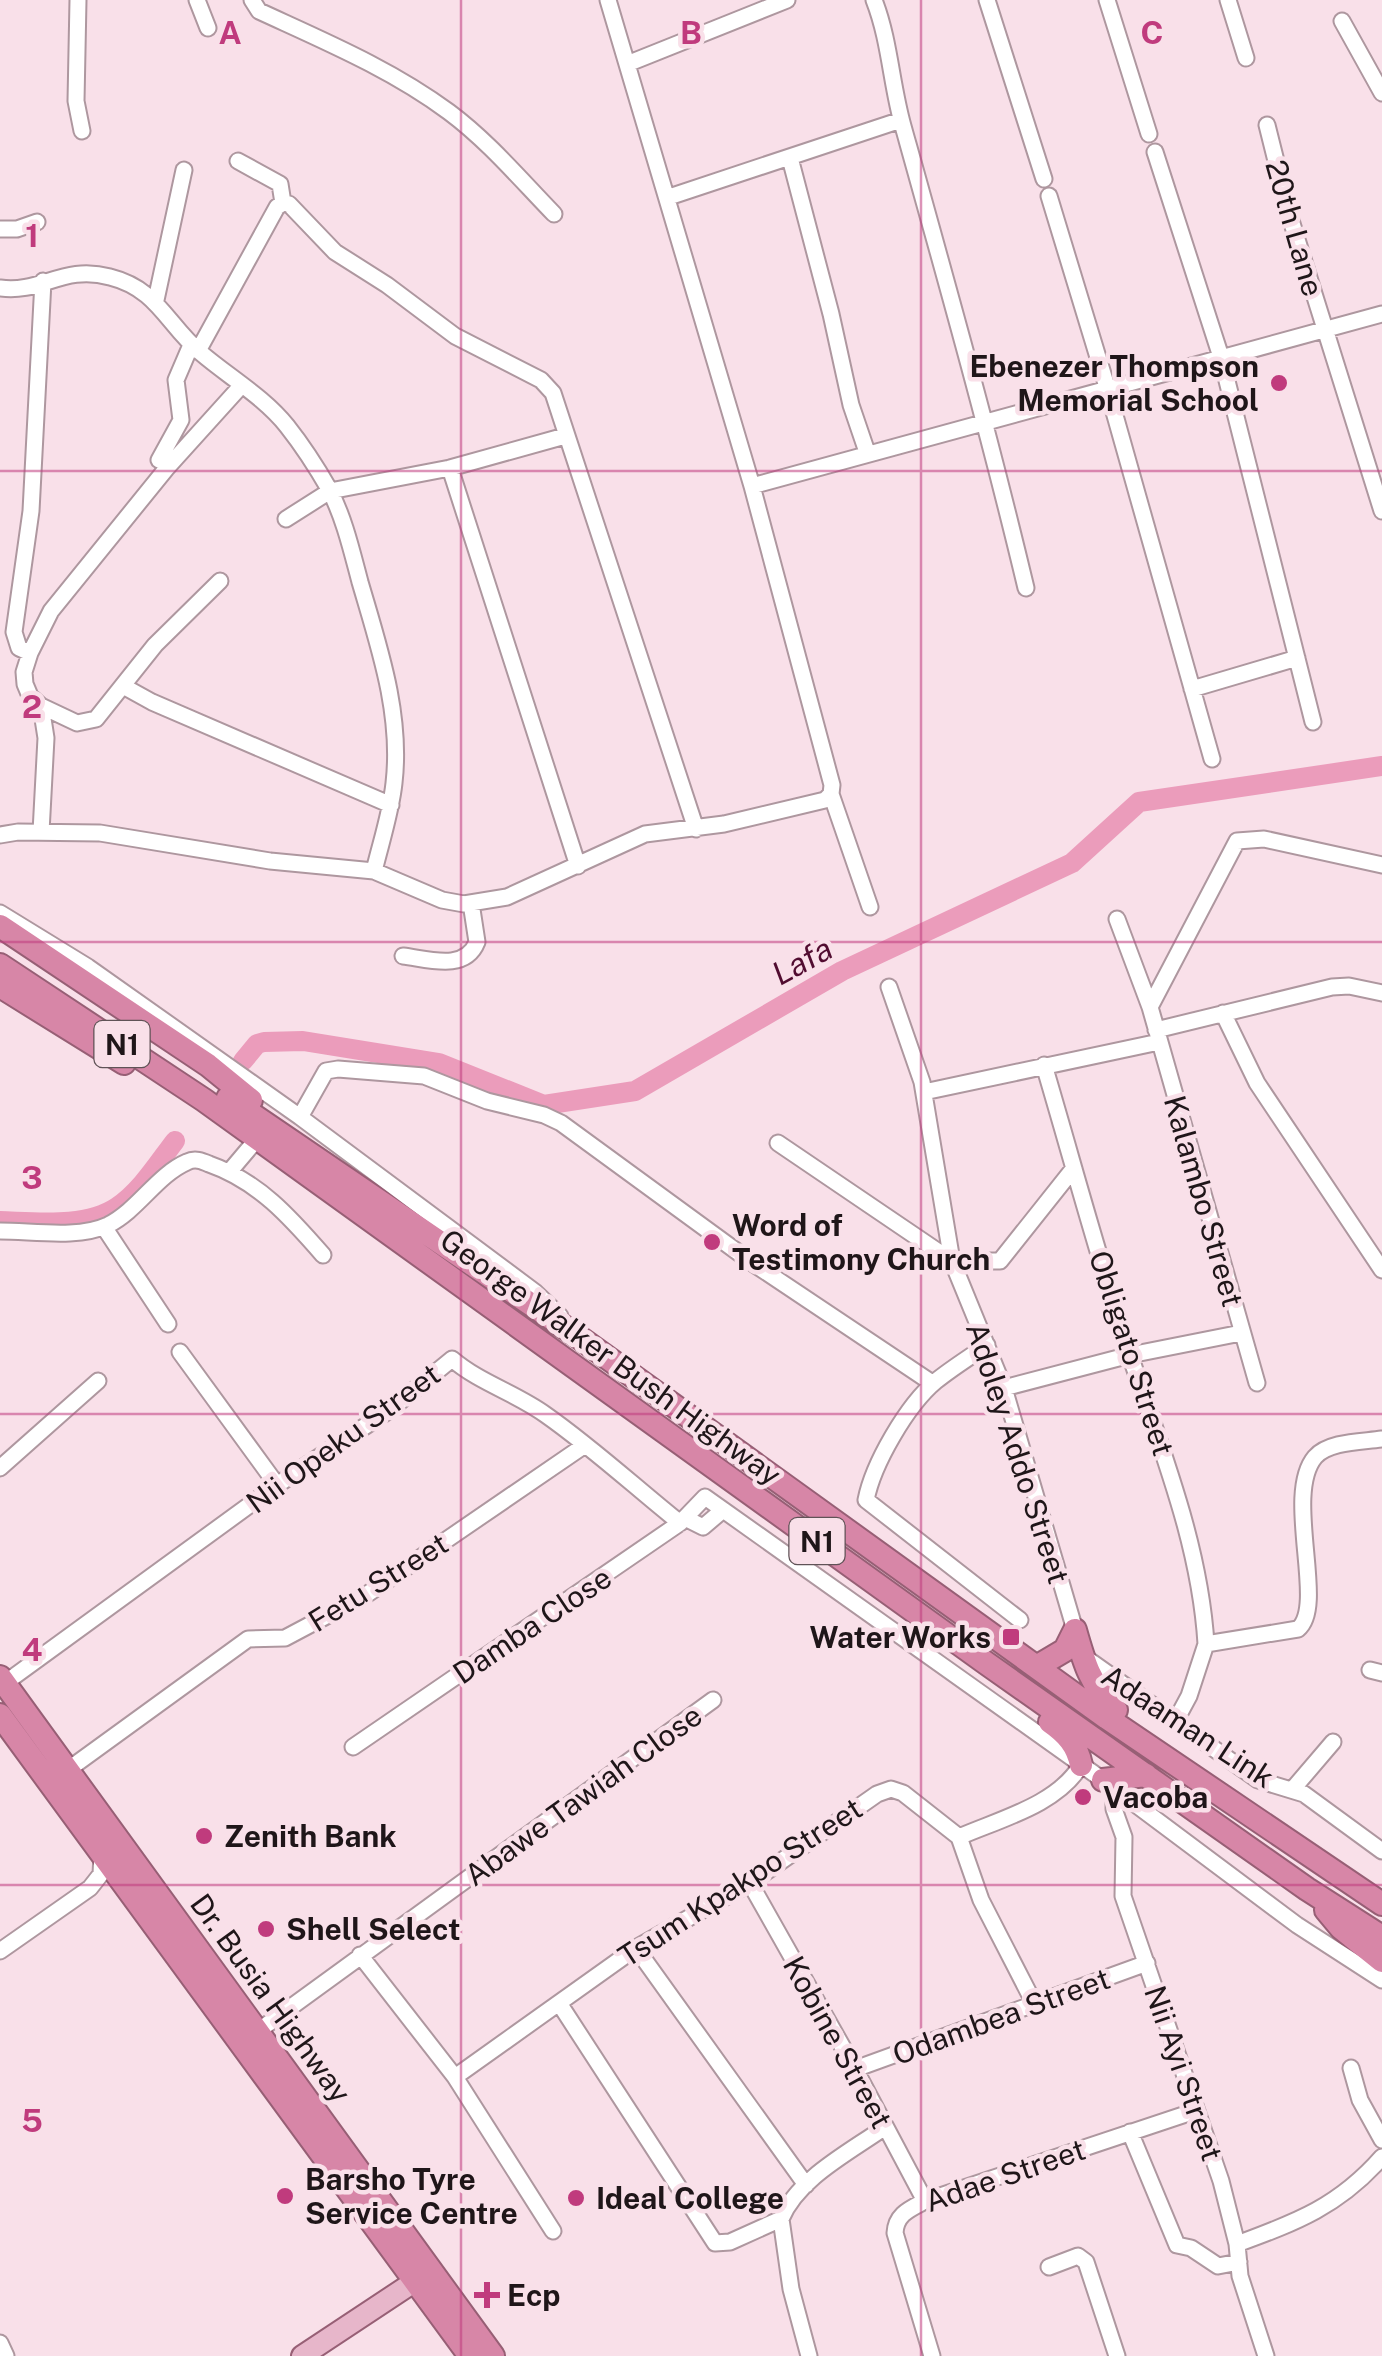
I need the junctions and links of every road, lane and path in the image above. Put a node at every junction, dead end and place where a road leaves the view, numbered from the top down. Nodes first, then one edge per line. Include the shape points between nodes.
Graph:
1 (78, 0) edge
2 (197, 0) edge
3 (252, 0) edge
4 (608, 0) edge
5 (784, 0) edge
6 (874, 0) edge
7 (988, 0) edge
8 (1108, 0) edge
9 (1228, 0) edge
10 (1342, 21) dead end
11 (208, 28) dead end
12 (1246, 58) dead end
13 (627, 64) junction
14 (1382, 93) edge
15 (901, 120) junction
16 (1267, 126) dead end
17 (82, 130) dead end
18 (1150, 134) dead end
19 (1155, 152) dead end
20 (790, 158) junction
21 (238, 161) dead end
22 (184, 170) dead end
23 (1044, 179) dead end
24 (1050, 196) dead end
25 (669, 198) junction
26 (283, 203) junction
27 (554, 214) dead end
28 (38, 222) dead end
29 (0, 229) edge
30 (44, 281) junction
31 (0, 288) edge
32 (156, 300) junction
33 (1382, 314) edge
34 (1325, 330) junction
35 (195, 348) junction
36 (1222, 357) junction
37 (241, 386) junction
38 (1107, 386) junction
39 (986, 421) junction
40 (565, 436) junction
41 (868, 452) junction
42 (158, 460) dead end
43 (450, 468) junction
44 (752, 486) junction
45 (330, 491) junction
46 (1382, 511) edge
47 (286, 519) dead end
48 (220, 581) dead end
49 (1026, 588) dead end
50 (30, 653) junction
51 (1297, 658) junction
52 (123, 686) junction
53 (1192, 689) junction
54 (41, 706) junction
55 (1313, 722) dead end
56 (1212, 759) dead end
57 (831, 794) junction
58 (391, 805) junction
59 (696, 828) junction
60 (41, 832) junction
61 (0, 835) edge
62 (1382, 864) edge
63 (578, 866) junction
64 (374, 871) junction
65 (471, 902) junction
66 (870, 908) dead end
67 (0, 913) edge
68 (1117, 920) dead end
69 (0, 926) edge
70 (0, 946) edge
71 (402, 956) dead end
72 (0, 965) edge
73 (0, 986) edge
74 (889, 987) dead end
75 (1382, 993) edge
76 (1150, 1007) junction
77 (1223, 1013) junction
78 (1158, 1036) junction
79 (1044, 1065) junction
80 (924, 1092) junction
81 (300, 1117) junction
82 (249, 1133) junction
83 (778, 1143) dead end
84 (1074, 1168) junction
85 (230, 1171) junction
86 (375, 1199) junction
87 (104, 1226) junction
88 (0, 1231) edge
89 (323, 1255) dead end
90 (952, 1262) junction
91 (1382, 1270) edge
92 (168, 1324) dead end
93 (1242, 1333) junction
94 (576, 1335) junction
95 (986, 1345) junction
96 (180, 1352) dead end
97 (1130, 1355) junction
98 (98, 1381) dead end
99 (932, 1383) junction
100 (1257, 1383) dead end
101 (1004, 1388) junction
102 (1382, 1439) edge
103 (585, 1445) junction
104 (0, 1468) edge
105 (277, 1485) junction
106 (723, 1510) junction
107 (682, 1520) junction
108 (1020, 1620) dead end
109 (1076, 1630) junction
110 (1206, 1644) junction
111 (1083, 1656) junction
112 (986, 1663) junction
113 (1038, 1666) junction
114 (2, 1680) edge
115 (713, 1700) dead end
116 (0, 1715) edge
117 (1175, 1722) junction
118 (1333, 1742) dead end
119 (353, 1747) dead end
120 (1081, 1765) junction
121 (69, 1769) junction
122 (1146, 1775) junction
123 (1109, 1785) junction
124 (1292, 1790) junction
125 (1253, 1817) junction
126 (958, 1837) junction
127 (1382, 1851) edge
128 (102, 1855) junction
129 (750, 1884) junction
130 (1307, 1889) junction
131 (1382, 1904) edge
132 (1382, 1937) edge
133 (636, 1948) junction
134 (0, 1952) edge
135 (360, 1955) junction
136 (1382, 1961) edge
137 (1147, 1964) junction
138 (1382, 1980) edge
139 (558, 2002) junction
140 (1035, 2005) junction
141 (258, 2031) junction
142 (1351, 2068) dead end
143 (855, 2069) junction
144 (455, 2077) junction
145 (1195, 2111) junction
146 (885, 2127) junction
147 (1130, 2132) junction
148 (1382, 2140) edge
149 (1380, 2164) edge
150 (806, 2185) junction
151 (925, 2201) junction
152 (781, 2218) junction
153 (553, 2231) dead end
154 (1238, 2244) junction
155 (1239, 2262) junction
156 (1049, 2266) dead end
157 (420, 2271) junction
158 (0, 2343) edge
159 (6, 2356) edge
160 (302, 2356) edge
161 (470, 2356) edge
162 (493, 2356) edge
163 (809, 2356) edge
164 (932, 2356) edge
165 (1116, 2356) edge
166 (1266, 2356) edge

1 - 17 street via 75,90
2 - 11 street
3 - 27 street via 259,11 364,60 447,110
4 - 13 street
5 - 13 street
6 - 15 street
7 - 23 street
8 - 18 street
9 - 12 street
10 - 14 street
13 - 25 street
15 - 20 street
15 - 39 street
16 - 34 street, 20th Lane
19 - 36 street
20 - 25 street
20 - 41 street
21 - 26 street via 280,184
22 - 32 street
24 - 38 street
25 - 44 street
26 - 35 street
26 - 40 street via 335,252 455,336 548,385
28 - 29 street
30 - 31 street
30 - 32 street via 82,272 113,277
30 - 50 street via 31,511 14,632 18,648
32 - 35 street
33 - 34 street
34 - 36 street
34 - 46 street, 20th Lane
35 - 37 street
35 - 42 street via 176,380 181,420
36 - 38 street
36 - 51 street
37 - 45 street via 286,424
37 - 50 street via 76,576
38 - 39 street
38 - 53 street
39 - 41 street
39 - 49 street
40 - 43 street
40 - 59 street
41 - 44 street
43 - 45 street
43 - 63 street
44 - 57 street
45 - 47 street
45 - 58 street via 388,682 395,747
48 - 52 street
50 - 54 street via 24,684
51 - 53 street
51 - 55 street
52 - 54 street via 87,723
52 - 58 street
53 - 56 street
54 - 60 street
57 - 59 street
57 - 66 street
58 - 64 street
59 - 63 street via 644,834
60 - 61 street
60 - 64 street via 100,833
62 - 76 street via 1264,840 1234,843
63 - 65 street via 507,897
64 - 65 street via 442,900
65 - 71 street via 477,942 465,958
67 - 81 street, George Walker Bush Highway
68 - 76 street, Kalambo Street
69 - 86 highway, N1 via 208,1065
70 - 86 highway, George Walker Bush Highway / N1
72 - 82 highway, George Walker Bush Highway / N1
73 - 82 highway via 198,1109
74 - 80 street, Adoley Addo Street
75 - 77 street via 1332,987
76 - 78 street, Kalambo Street
77 - 78 street
77 - 91 street via 1257,1083
78 - 79 street
78 - 93 street, Kalambo Street
79 - 80 street
79 - 84 street, Obligato Street
80 - 90 street, Adoley Addo Street
81 - 94 street, George Walker Bush Highway via 535,1292
81 - 99 street via 326,1071 338,1068 424,1076 544,1115
82 - 85 street
82 - 112 highway, George Walker Bush Highway / N1
83 - 90 street
84 - 90 street via 1000,1261
84 - 97 street, Obligato Street
85 - 87 street via 190,1160
85 - 89 street via 274,1200
86 - 94 highway, George Walker Bush Highway / N1
87 - 88 street
87 - 92 street
90 - 95 street, Adoley Addo Street
93 - 97 street, Kalambo Street
93 - 100 street
94 - 113 highway, George Walker Bush Highway / N1
95 - 99 street
95 - 101 street, Adoley Addo Street
96 - 105 street
97 - 101 street, Kalambo Street
97 - 110 street, Obligato Street via 1178,1498 1204,1603
98 - 104 street
99 - 108 street via 888,1444 866,1500
101 - 109 street, Adoley Addo Street
102 - 110 street via 1334,1446 1316,1456 1305,1480 1305,1624
103 - 105 street, Nii Opeku Street via 520,1397 452,1359 391,1410
103 - 107 street, Nii Opeku Street
103 - 121 street, Fetu Street via 366,1595 285,1638 248,1638
105 - 114 street, Nii Opeku Street
106 - 107 street via 702,1528
106 - 107 street, Damba Close via 705,1497
106 - 120 street
107 - 119 street, Damba Close
109 - 111 highway
109 - 113 highway via 1065,1650
110 - 117 street
111 - 117 street, Adaaman Link
111 - 125 highway via 1099,1694 1113,1708 1228,1791
112 - 120 highway via 1005,1690 1068,1736
112 - 122 highway, George Walker Bush Highway / N1
113 - 125 highway, George Walker Bush Highway / N1
114 - 121 highway, Dr. Busia Highway
115 - 135 street, Abawe Tawiah Close
116 - 128 highway, Dr. Busia Highway
117 - 124 street, Adaaman Link via 1258,1780
118 - 124 street, Adaaman Link
120 - 123 street
120 - 126 street via 1055,1794
121 - 141 highway, Dr. Busia Highway
122 - 123 highway
122 - 130 highway, George Walker Bush Highway / N1
123 - 137 street, Nii Ayi Street via 1124,1837 1123,1896
123 - 138 street via 1297,1926
124 - 127 street
125 - 131 highway, George Walker Bush Highway / N1
126 - 129 street, Tsum Kpakpo Street via 892,1789
126 - 140 street
128 - 134 street via 101,1874 90,1888
128 - 157 highway, Dr. Busia Highway
129 - 133 street, Tsum Kpakpo Street
129 - 143 street, Kobine Street
130 - 132 highway, George Walker Bush Highway / N1
130 - 136 highway
133 - 139 street, Tsum Kpakpo Street
133 - 150 street
135 - 141 street, Abawe Tawiah Close
135 - 144 street
137 - 140 street, Odambea Street
137 - 145 street, Nii Ayi Street
139 - 144 street, Tsum Kpakpo Street
139 - 152 street via 710,2240 722,2245
140 - 143 street, Odambea Street
141 - 157 highway, Dr. Busia Highway
142 - 148 street
143 - 146 street, Kobine Street
144 - 153 street
145 - 147 street, Adae Street
145 - 154 street, Nii Ayi Street
146 - 150 street
146 - 151 street, Kobine Street
147 - 151 street, Adae Street
147 - 155 street via 1177,2245 1218,2266
149 - 154 street via 1306,2219
150 - 152 street
151 - 164 street, Adae Street via 903,2213 895,2233
152 - 163 street
154 - 155 street, Nii Ayi Street
155 - 166 street, Nii Ayi Street
156 - 165 street via 1078,2256 1086,2262
157 - 160 main road
157 - 161 highway, Dr. Busia Highway
157 - 162 highway, Dr. Busia Highway
158 - 159 street

